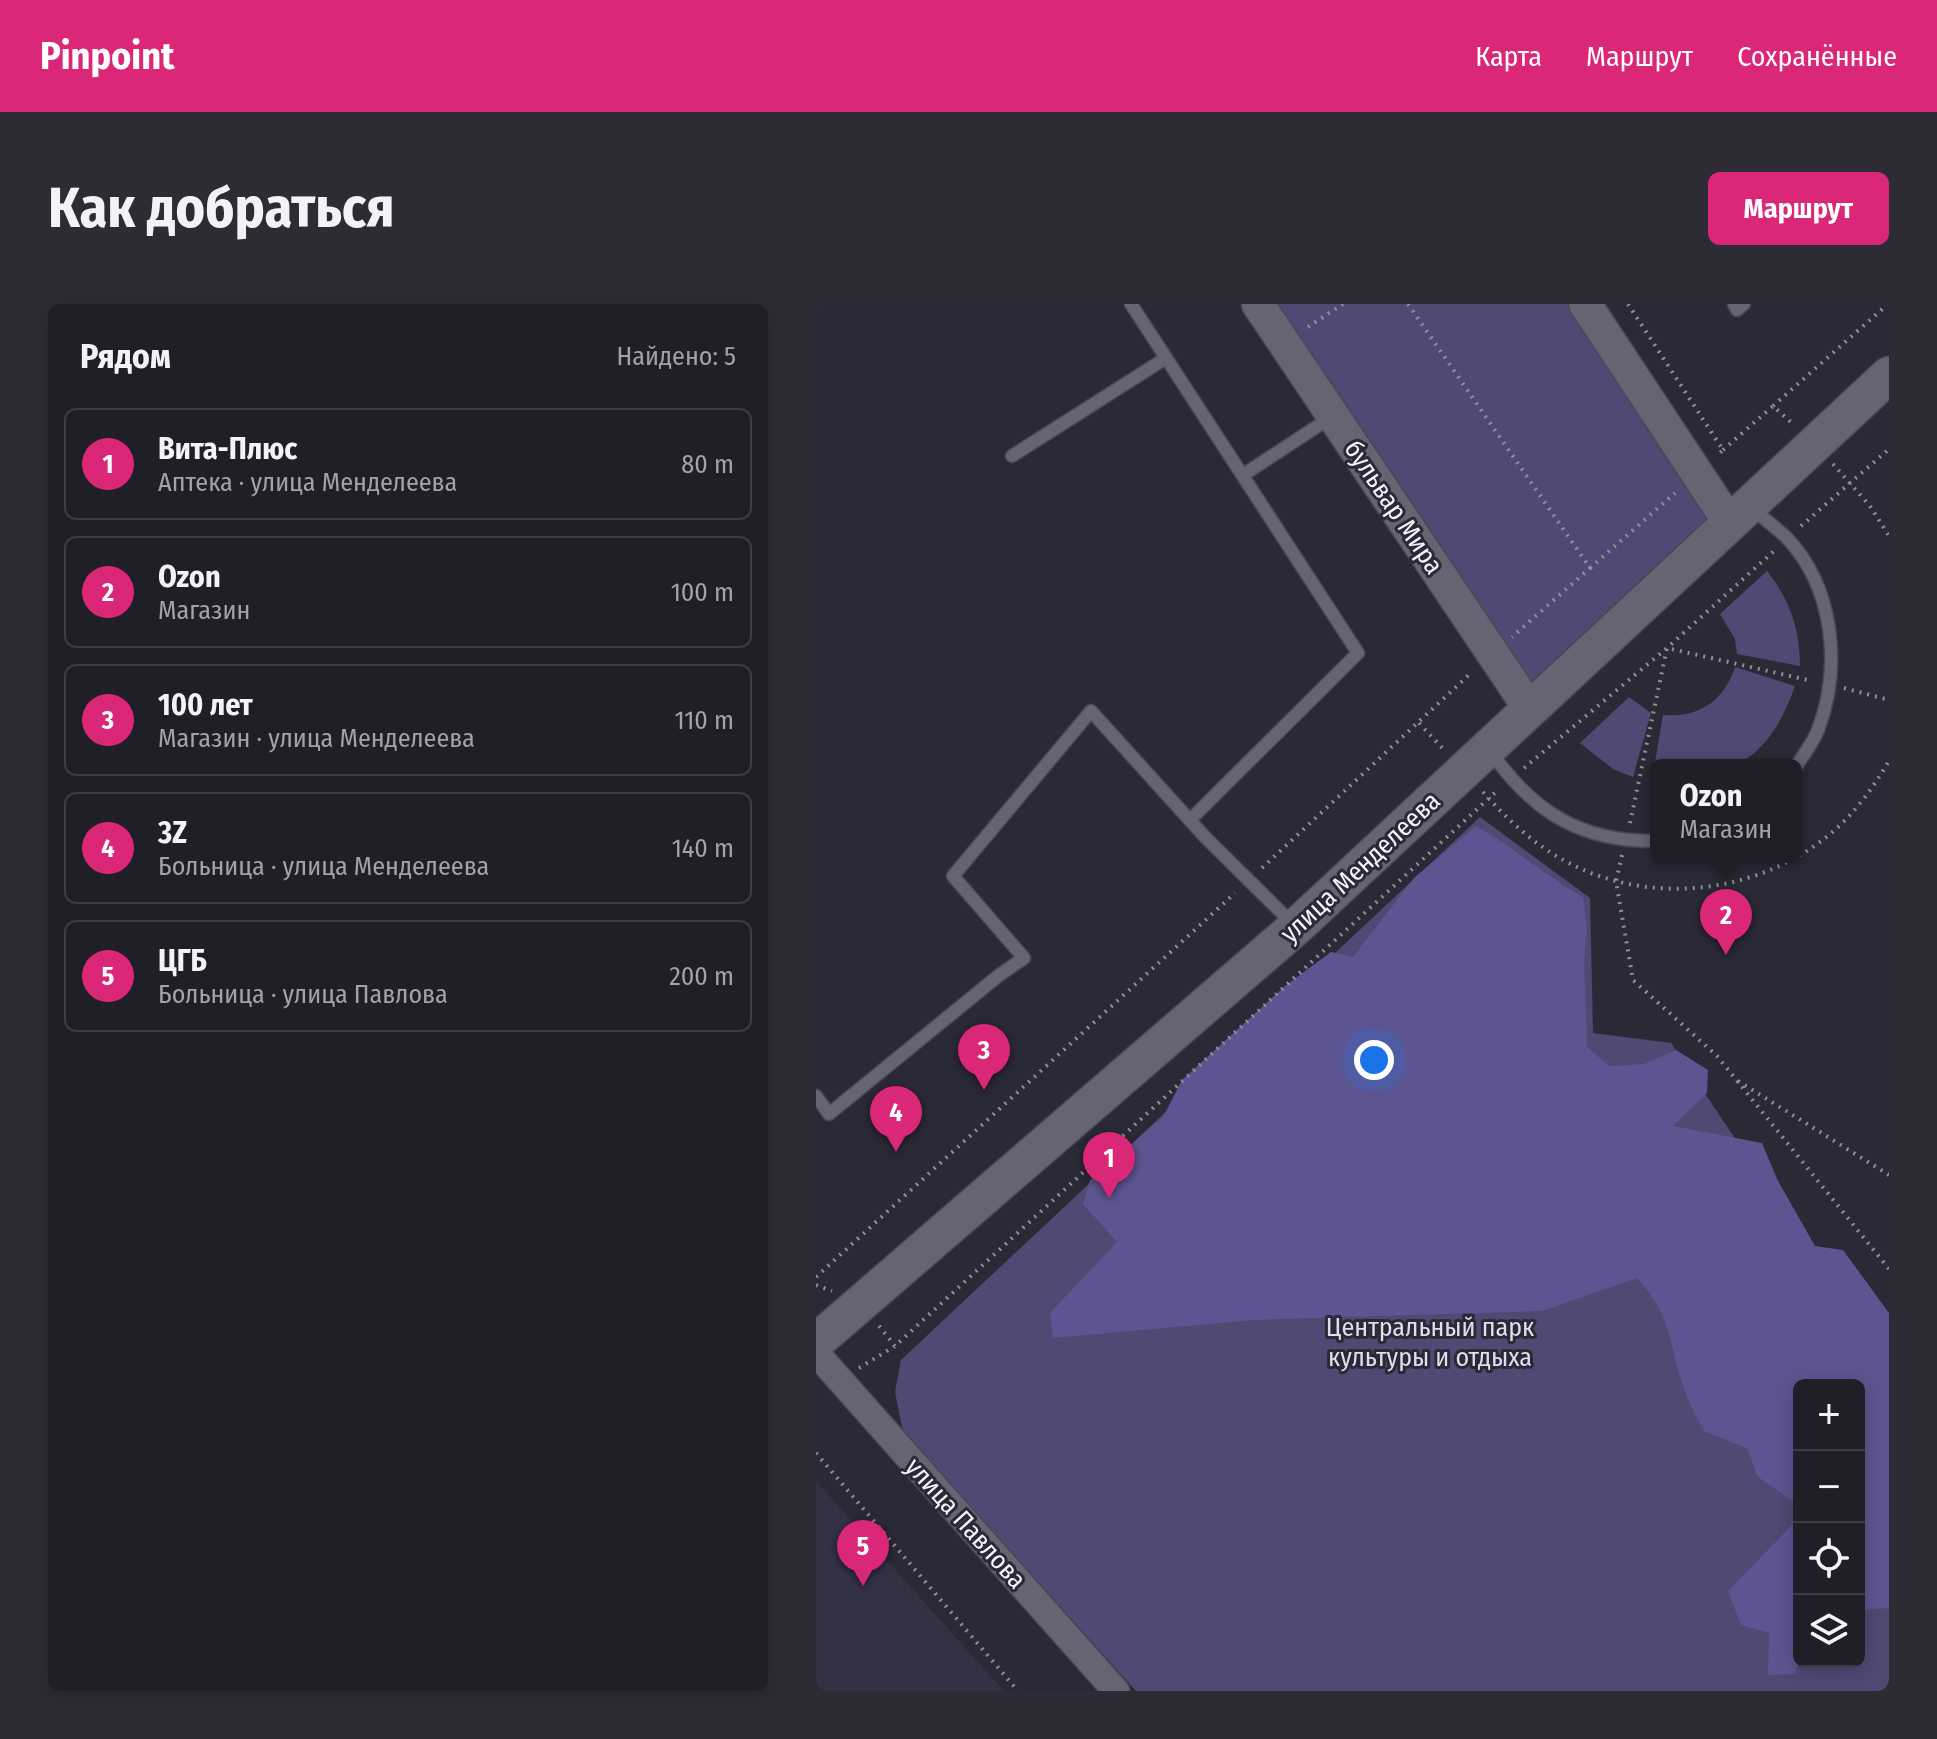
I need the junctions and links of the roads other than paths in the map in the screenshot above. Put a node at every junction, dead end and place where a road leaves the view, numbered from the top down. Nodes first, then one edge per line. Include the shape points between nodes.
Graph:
1 (1131, 304) edge
2 (1258, 304) edge
3 (1585, 304) edge
4 (1734, 304) edge
5 (1744, 304) edge
6 (1166, 358) junction
7 (1889, 375) edge
8 (1333, 416) junction
9 (1012, 456) dead end
10 (1243, 475) junction
11 (1738, 513) junction
12 (1530, 709) junction
13 (1489, 749) junction
14 (1801, 759) edge
15 (1190, 820) junction
16 (1650, 841) edge
17 (1296, 927) junction
18 (816, 1096) edge
19 (816, 1342) edge
20 (816, 1353) edge
21 (1116, 1691) edge

1 - 6 lane
2 - 8 street, бульвар Мира
3 - 11 street via 1696,474
4 - 5 lane via 1737,310
6 - 9 lane
6 - 10 lane
7 - 11 main road, улица Менделеева
8 - 10 lane
8 - 12 street, бульвар Мира
10 - 15 lane via 1358,653
11 - 12 main road, улица Менделеева
11 - 14 lane via 1787,538 1806,564 1828,622 1830,685 1818,731
12 - 13 main road, улица Менделеева
13 - 16 lane via 1510,780 1562,821 1593,834
13 - 17 main road, улица Менделеева
15 - 17 lane
15 - 18 lane via 1091,711 953,876 1024,958 829,1114
17 - 19 main road, улица Менделеева
20 - 21 street, улица Павлова

